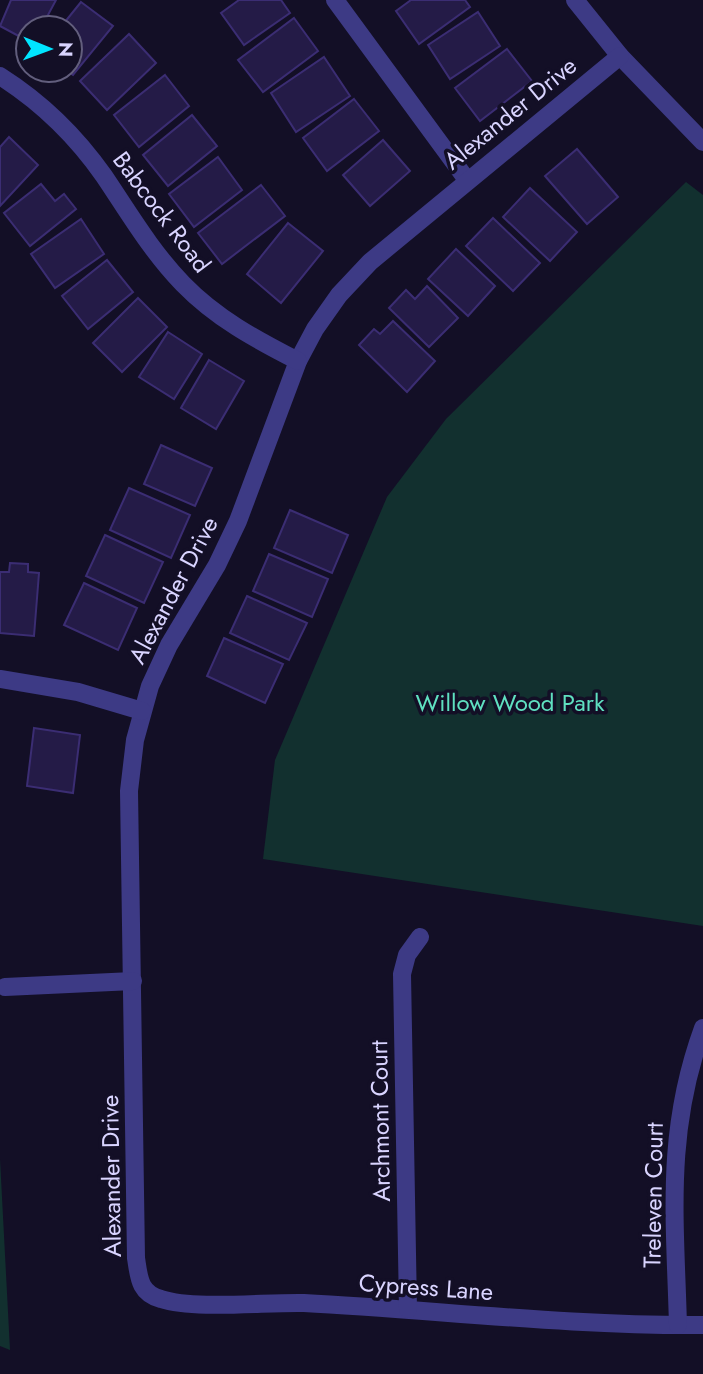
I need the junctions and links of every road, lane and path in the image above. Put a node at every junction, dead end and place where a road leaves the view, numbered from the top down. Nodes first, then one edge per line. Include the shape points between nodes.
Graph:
1 (335, 0) edge
2 (575, 0) edge
3 (620, 56) junction
4 (0, 76) edge
5 (703, 142) edge
6 (467, 180) junction
7 (298, 360) junction
8 (0, 679) edge
9 (142, 711) junction
10 (420, 937) dead end
11 (133, 981) junction
12 (5, 987) dead end
13 (703, 1028) edge
14 (147, 1294) joint
15 (408, 1310) junction
16 (678, 1325) junction
17 (703, 1325) edge

1 - 6 street
2 - 3 street
3 - 5 street
3 - 6 street, Alexander Drive
4 - 7 street, Babcock Road via 75,140 150,245 198,299 239,330
6 - 7 street, Alexander Drive via 353,280 326,312
7 - 9 street, Alexander Drive via 238,521 169,645
8 - 9 street via 78,692
9 - 11 street, Alexander Drive via 129,792
10 - 15 street, Archmont Court via 407,955 402,974
11 - 12 street
11 - 14 street, Alexander Drive via 136,1258 139,1282
13 - 16 street, Treleven Court via 676,1132
14 - 15 street, Cypress Lane via 176,1302
15 - 16 street, Cypress Lane
16 - 17 street, Cypress Lane

